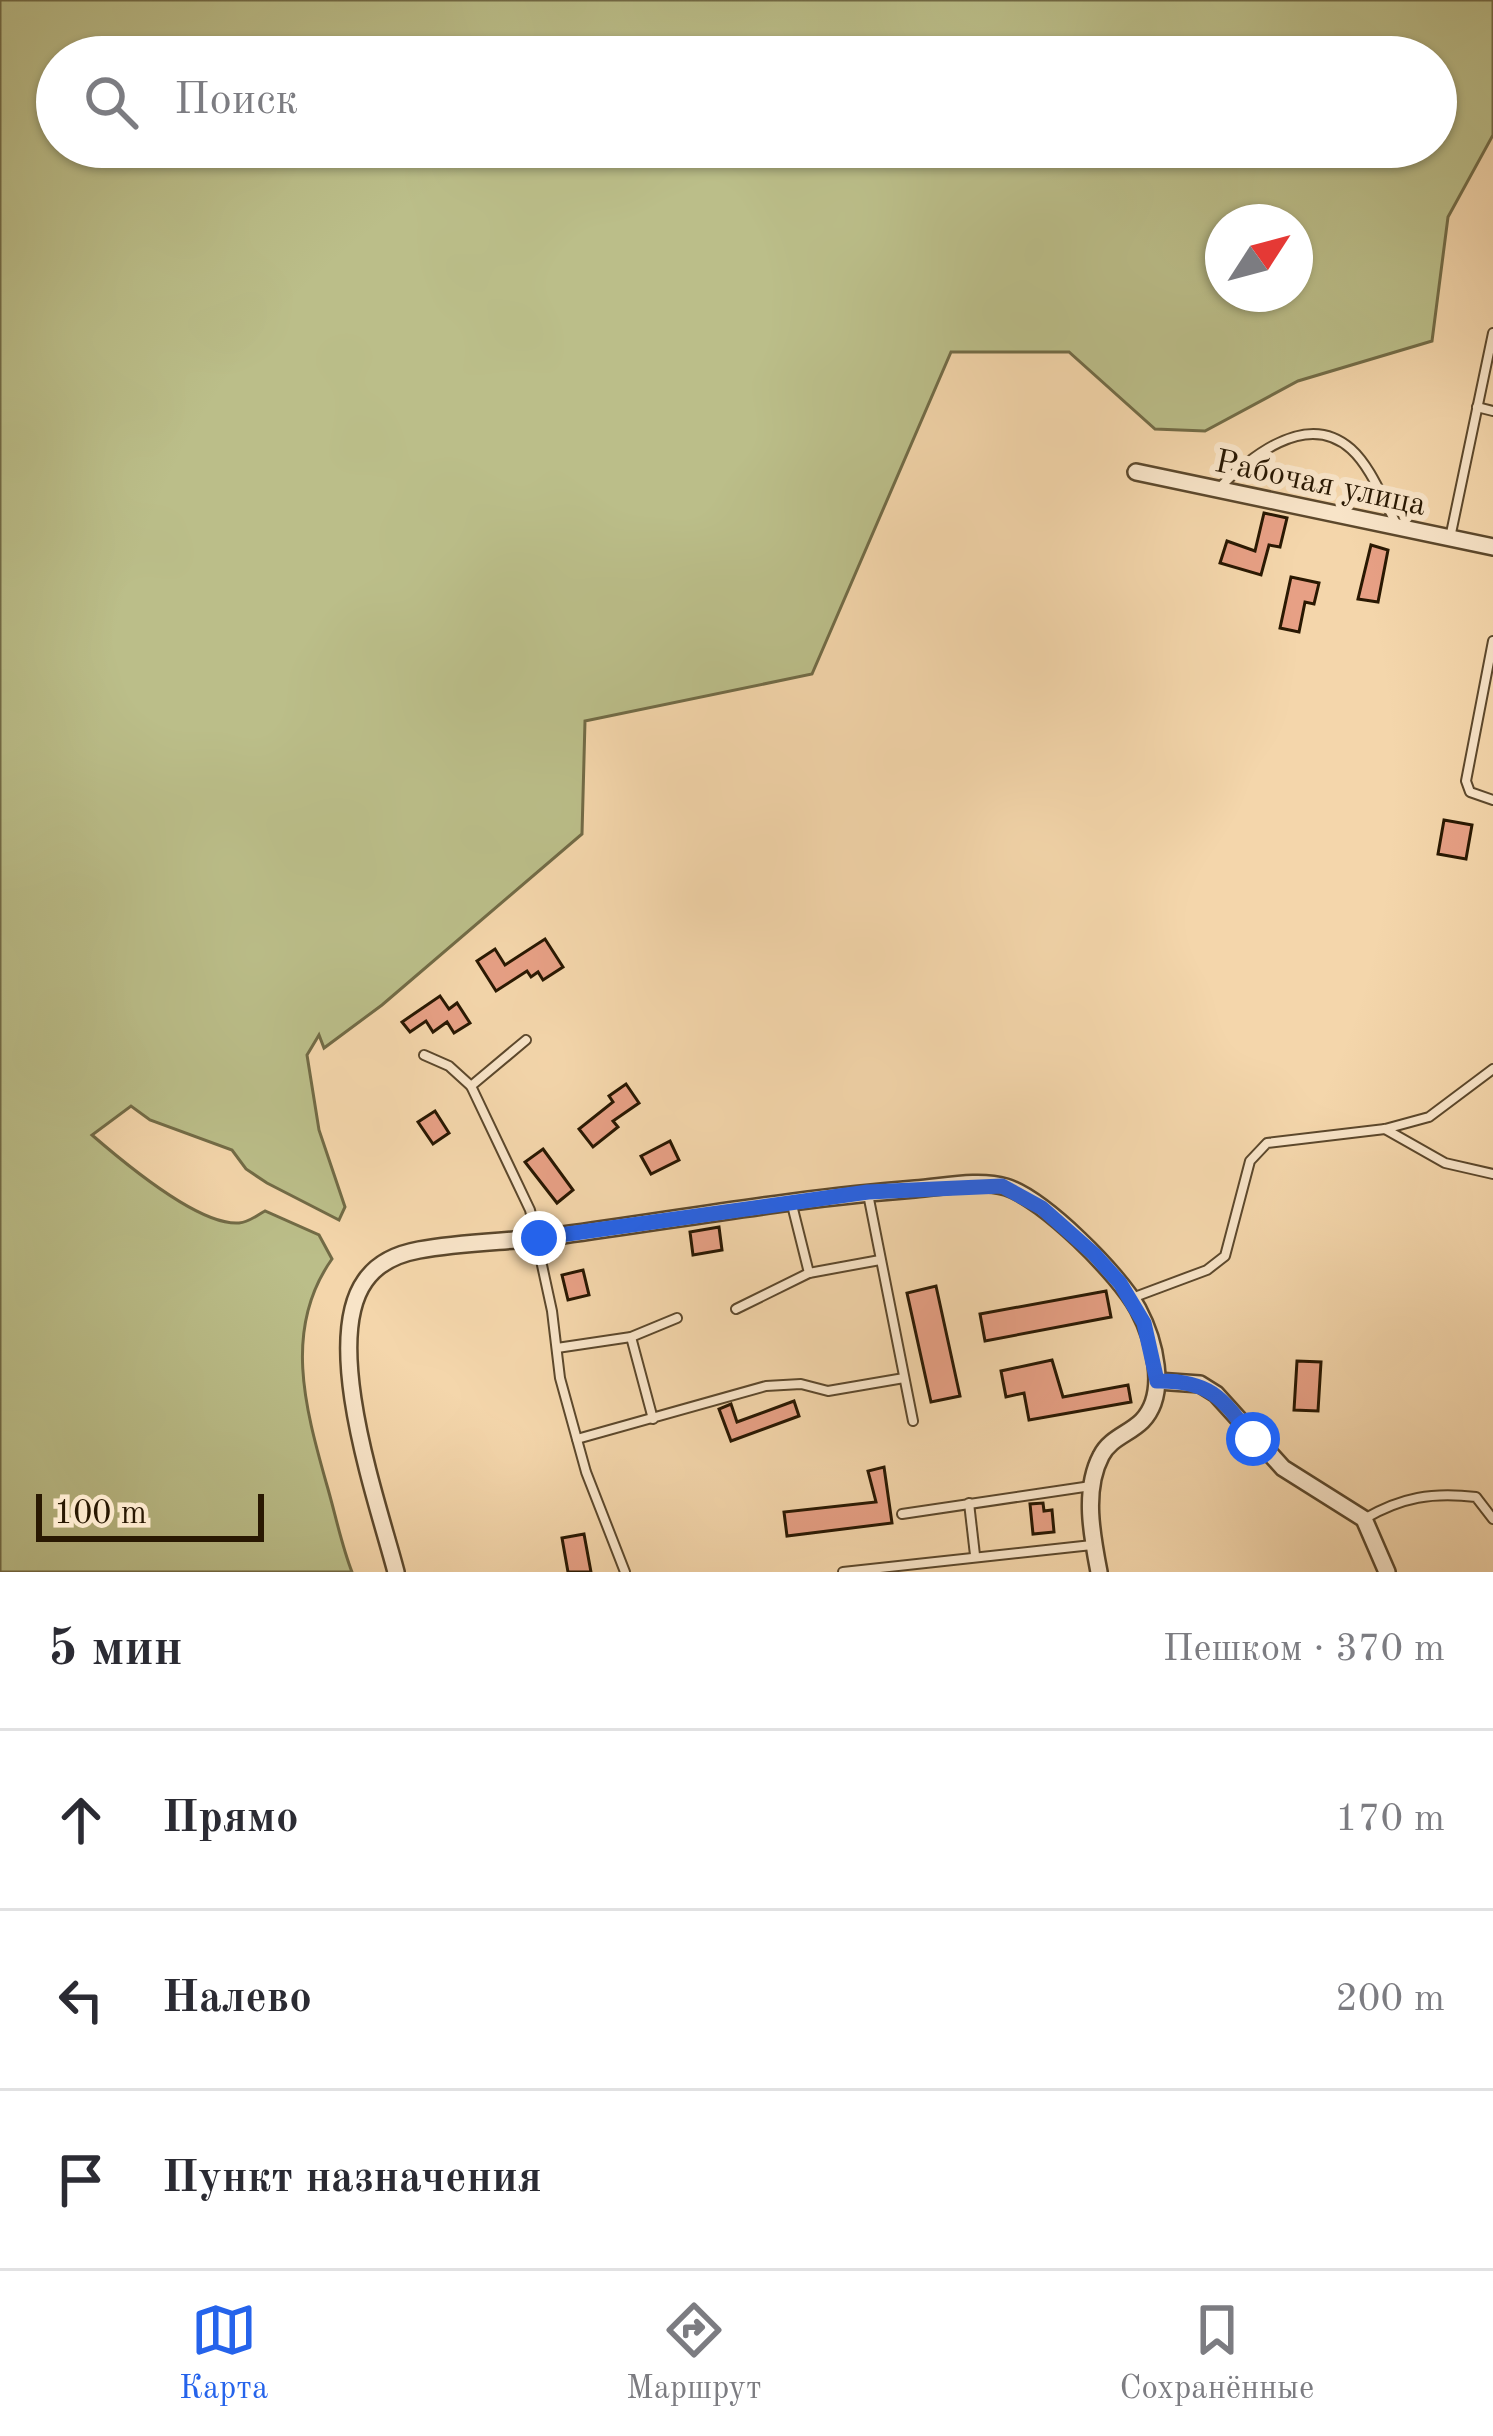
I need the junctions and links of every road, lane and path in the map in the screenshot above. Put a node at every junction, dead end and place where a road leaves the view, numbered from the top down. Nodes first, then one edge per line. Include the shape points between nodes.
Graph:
1 (1493, 333) edge
2 (1477, 407) junction
3 (1493, 411) edge
4 (1136, 472) dead end
5 (1217, 490) junction
6 (1400, 530) junction
7 (1450, 539) junction
8 (1493, 547) edge
9 (1493, 641) edge
10 (1493, 800) edge
11 (526, 1040) dead end
12 (424, 1054) dead end
13 (1493, 1069) edge
14 (471, 1086) junction
15 (1384, 1129) junction
16 (1493, 1174) edge
17 (868, 1192) junction
18 (791, 1202) junction
19 (539, 1238) junction
20 (880, 1260) junction
21 (809, 1273) junction
22 (1131, 1298) junction
23 (736, 1309) dead end
24 (676, 1318) dead end
25 (631, 1337) junction
26 (556, 1348) junction
27 (904, 1378) junction
28 (1157, 1381) junction
29 (653, 1419) junction
30 (913, 1420) dead end
31 (577, 1439) junction
32 (1093, 1486) junction
33 (969, 1503) junction
34 (902, 1514) dead end
35 (1364, 1519) junction
36 (1493, 1520) edge
37 (1094, 1545) junction
38 (975, 1556) junction
39 (396, 1572) edge
40 (625, 1572) edge
41 (843, 1572) edge
42 (1099, 1572) edge
43 (1387, 1572) edge

1 - 2 lane
2 - 3 lane
2 - 7 lane
4 - 5 street, Рабочая улица
5 - 6 street, Рабочая улица
5 - 6 lane via 1282,440 1336,438 1358,458
6 - 7 street, Рабочая улица
7 - 8 street, Рабочая улица
9 - 10 lane via 1466,781 1470,792
11 - 14 lane
12 - 14 lane
13 - 15 lane via 1429,1117
14 - 19 lane
15 - 16 lane via 1445,1163
15 - 22 lane via 1267,1143 1250,1161 1225,1256
17 - 18 street
17 - 20 lane
17 - 22 street via 1002,1186 1020,1193
18 - 19 street
18 - 21 lane
19 - 26 lane
19 - 39 street via 395,1256 378,1265 356,1298 349,1336 354,1401
20 - 21 lane
20 - 27 lane
21 - 23 lane
22 - 28 street
24 - 25 lane
25 - 26 lane
25 - 29 lane
26 - 31 lane
27 - 29 lane via 828,1391 766,1386
27 - 30 lane
28 - 32 street via 1149,1412 1109,1445
28 - 35 street via 1200,1384 1216,1394 1283,1468
29 - 31 lane
31 - 40 lane
32 - 33 lane
32 - 37 street
33 - 34 lane
33 - 38 lane
35 - 36 lane via 1419,1495 1476,1497
35 - 43 street
37 - 38 lane
37 - 42 street
38 - 41 lane

